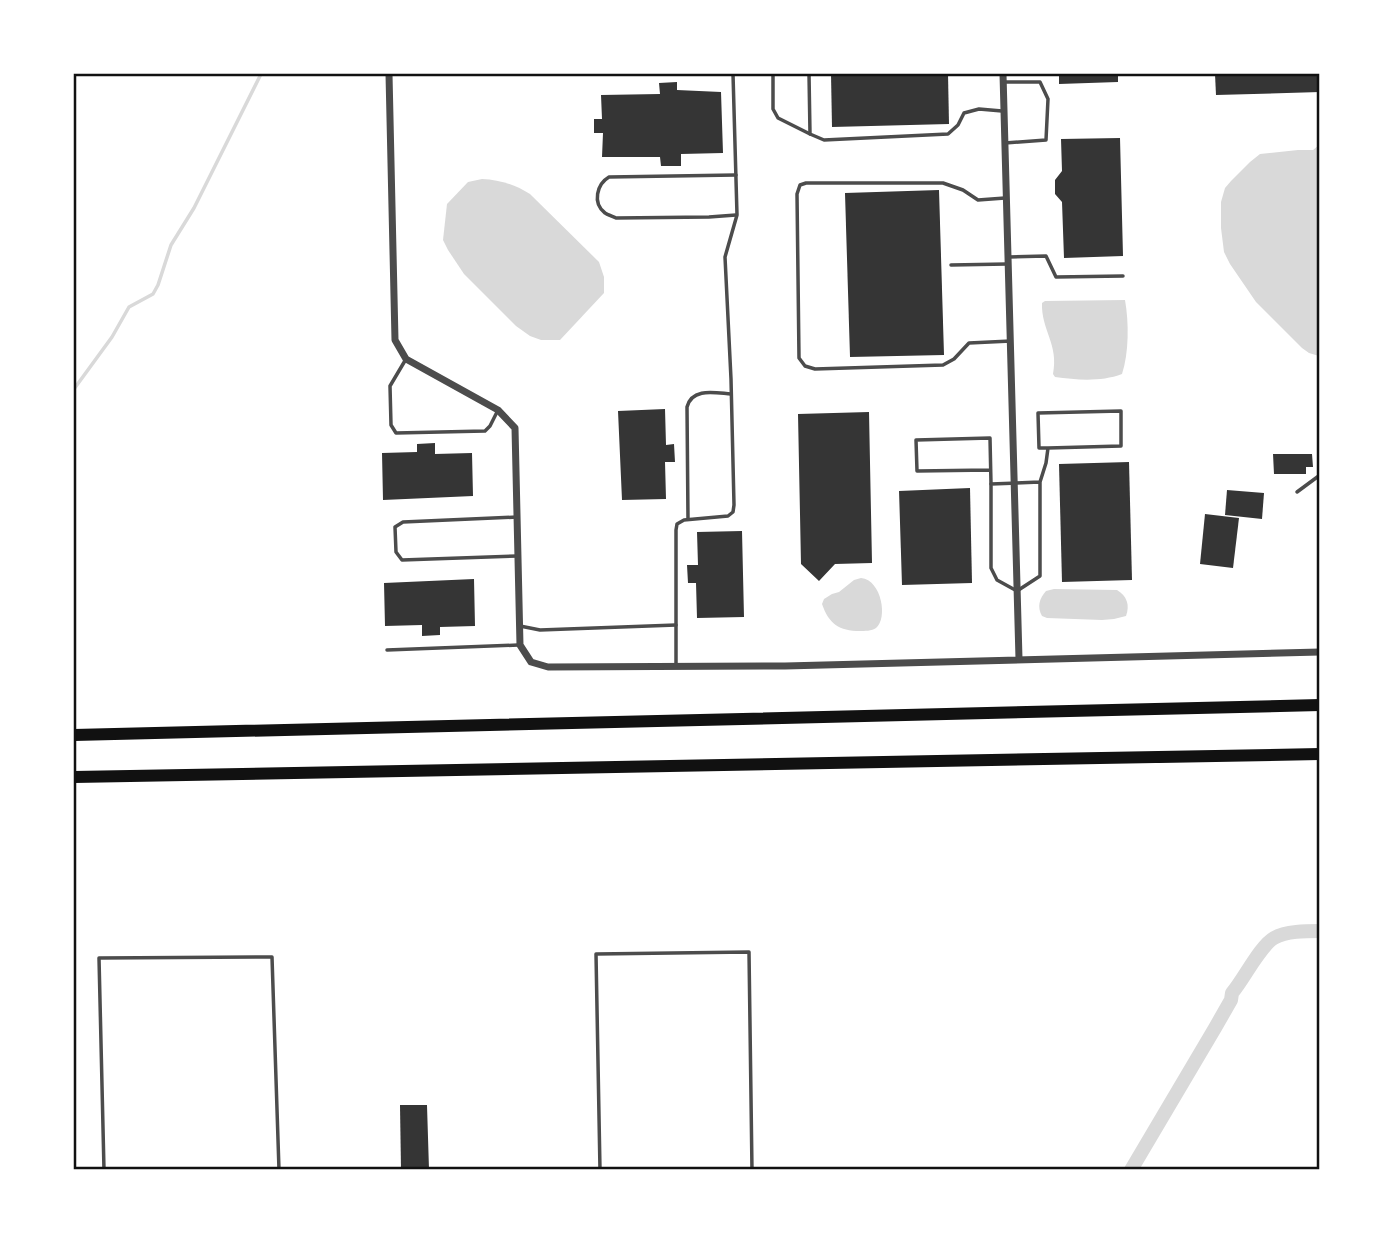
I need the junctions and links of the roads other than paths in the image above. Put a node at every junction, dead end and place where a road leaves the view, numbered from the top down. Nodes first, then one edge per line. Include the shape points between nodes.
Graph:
1 (389, 74) edge
2 (733, 74) edge
3 (772, 74) edge
4 (809, 74) edge
5 (1003, 78) edge
6 (1004, 111) junction
7 (810, 134) junction
8 (1005, 143) junction
9 (736, 175) junction
10 (1007, 198) junction
11 (737, 215) junction
12 (1009, 261) junction
13 (951, 265) dead end
14 (1123, 276) dead end
15 (1011, 341) junction
16 (406, 359) junction
17 (732, 394) junction
18 (498, 410) junction
19 (1048, 448) junction
20 (990, 470) junction
21 (1320, 475) edge
22 (1014, 482) junction
23 (1040, 482) junction
24 (990, 484) junction
25 (1297, 492) dead end
26 (517, 517) junction
27 (688, 519) junction
28 (518, 556) junction
29 (1017, 591) junction
30 (676, 625) junction
31 (520, 626) junction
32 (520, 645) junction
33 (387, 650) dead end
34 (1320, 652) edge
35 (1018, 659) junction
36 (676, 667) junction
37 (1320, 705) edge
38 (74, 735) edge
39 (1320, 754) edge
40 (74, 777) edge
41 (104, 1170) edge
42 (279, 1170) edge
43 (600, 1170) edge
44 (752, 1170) edge

1 - 16 street via 395,340
2 - 9 lane
3 - 7 lane via 773,109 778,118
4 - 7 lane
5 - 6 street
5 - 8 lane via 1040,82 1048,99 1046,140
6 - 7 lane via 964,113 948,134 824,140
6 - 8 street
8 - 10 street
9 - 11 lane
9 - 11 lane via 609,177 599,186 598,194 599,206 616,218
10 - 12 street
10 - 15 lane via 978,200 943,183 800,185 799,358 814,369 943,365 969,343
11 - 17 lane via 725,257
12 - 13 lane
12 - 14 lane via 1046,256 1056,277
12 - 15 street
15 - 22 street
16 - 18 street
16 - 18 lane via 390,386 391,425 396,433 485,431
17 - 27 lane via 733,512
17 - 27 lane via 706,393 689,400
18 - 26 street via 515,428
19 - 19 lane via 1121,446 1121,411 1038,413 1040,448
19 - 23 lane
20 - 20 lane via 990,438 916,440 917,471
20 - 24 lane
21 - 25 lane
22 - 23 lane
22 - 24 lane
22 - 29 street
23 - 29 lane via 1040,576
24 - 29 lane via 991,568 997,580
26 - 28 street
26 - 28 lane via 403,522 395,527 401,560
27 - 30 lane via 677,524 676,530
28 - 31 street
29 - 35 street
30 - 31 lane via 540,630
30 - 36 lane
31 - 32 street
32 - 33 lane
32 - 36 street via 531,662 548,667
34 - 35 street
35 - 36 street
37 - 38 highway
39 - 40 highway
41 - 42 lane via 99,958 272,957
43 - 44 lane via 596,954 748,952

